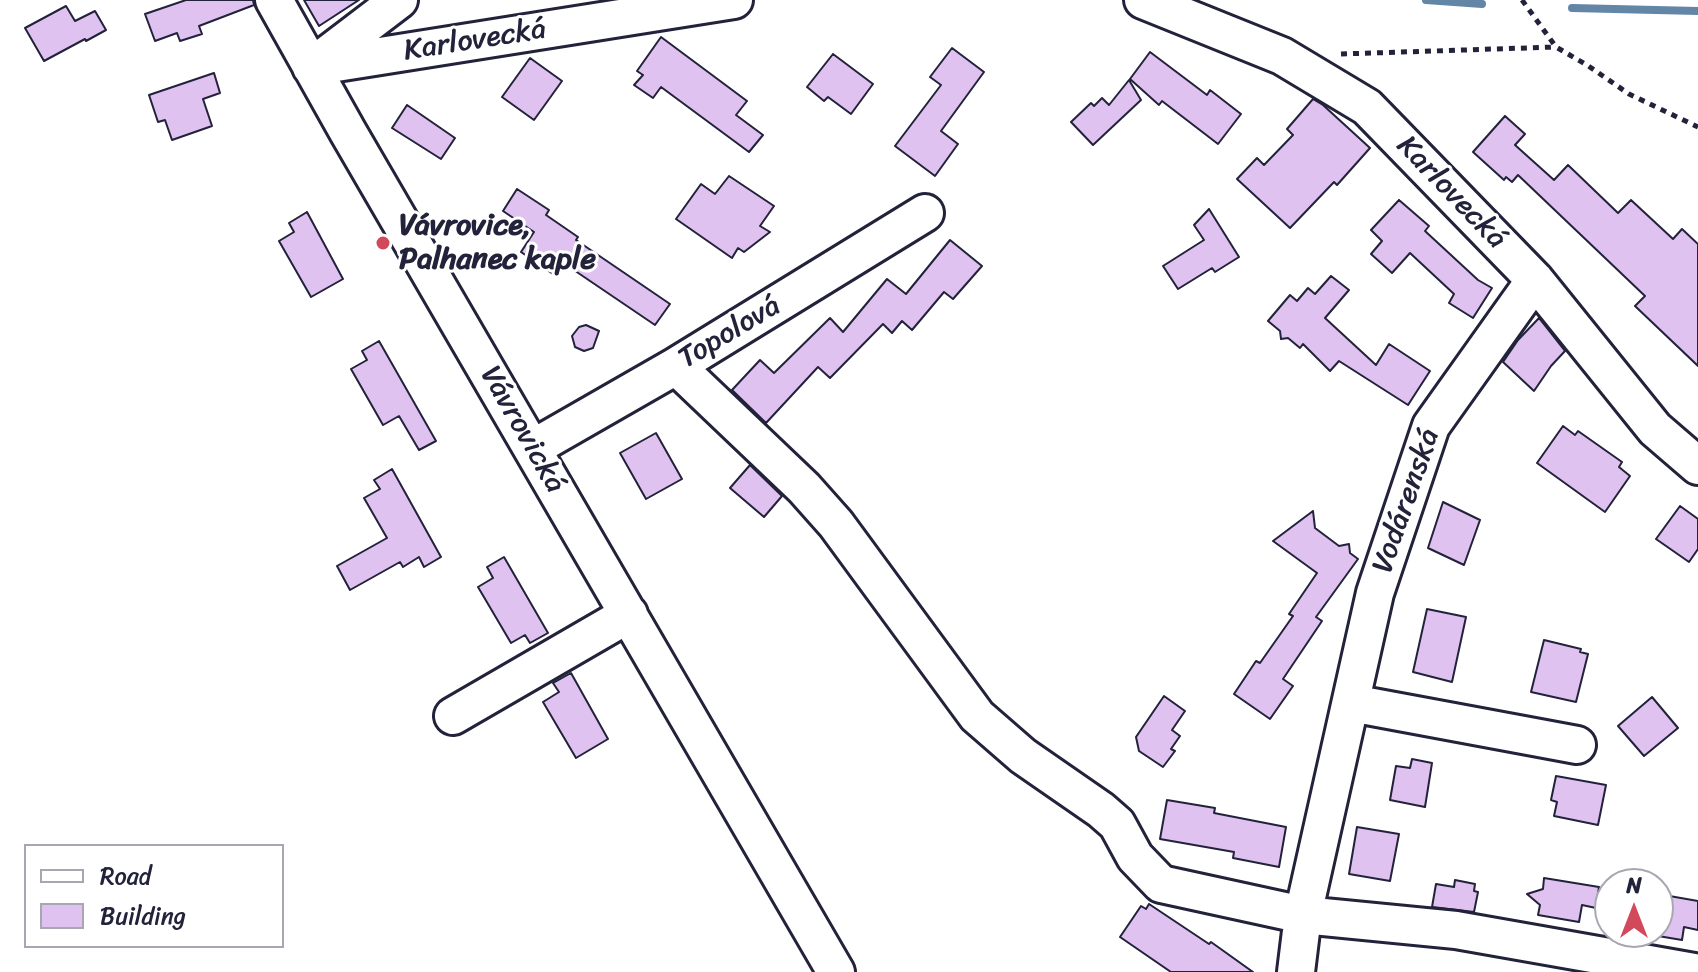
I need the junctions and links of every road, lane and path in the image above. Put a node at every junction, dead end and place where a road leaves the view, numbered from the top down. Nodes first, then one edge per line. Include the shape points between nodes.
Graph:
1 (274, 0) edge
2 (399, 0) edge
3 (734, 0) edge
4 (1143, 0) edge
5 (1522, 0) edge
6 (1556, 47) junction
7 (1327, 55) dead end
8 (311, 67) junction
9 (1698, 127) edge
10 (925, 213) dead end
11 (1535, 280) junction
12 (676, 366) junction
13 (533, 448) junction
14 (1698, 466) edge
15 (629, 614) junction
16 (1351, 703) junction
17 (453, 716) dead end
18 (1577, 745) dead end
19 (1303, 915) junction
20 (835, 972) edge
21 (1296, 972) edge
22 (1694, 972) edge

1 - 8 street, Vávrovická
2 - 8 street
3 - 8 street, Karlovecká
4 - 11 street, Karlovecká via 1282,56 1367,107
5 - 6 path
6 - 7 path
6 - 9 path via 1629,94
8 - 13 street, Vávrovická
10 - 12 street, Topolová
11 - 14 street, Karlovecká via 1655,429
11 - 16 street, Vodárenská via 1431,426 1375,593
12 - 13 street, Topolová
12 - 19 street via 836,524 977,716 1117,824 1135,857 1161,884
13 - 15 street, Vávrovická
15 - 17 street
15 - 20 street, Vávrovická
16 - 18 street
16 - 19 street, Vodárenská
19 - 21 street, Vodárenská
19 - 22 street via 1456,930

